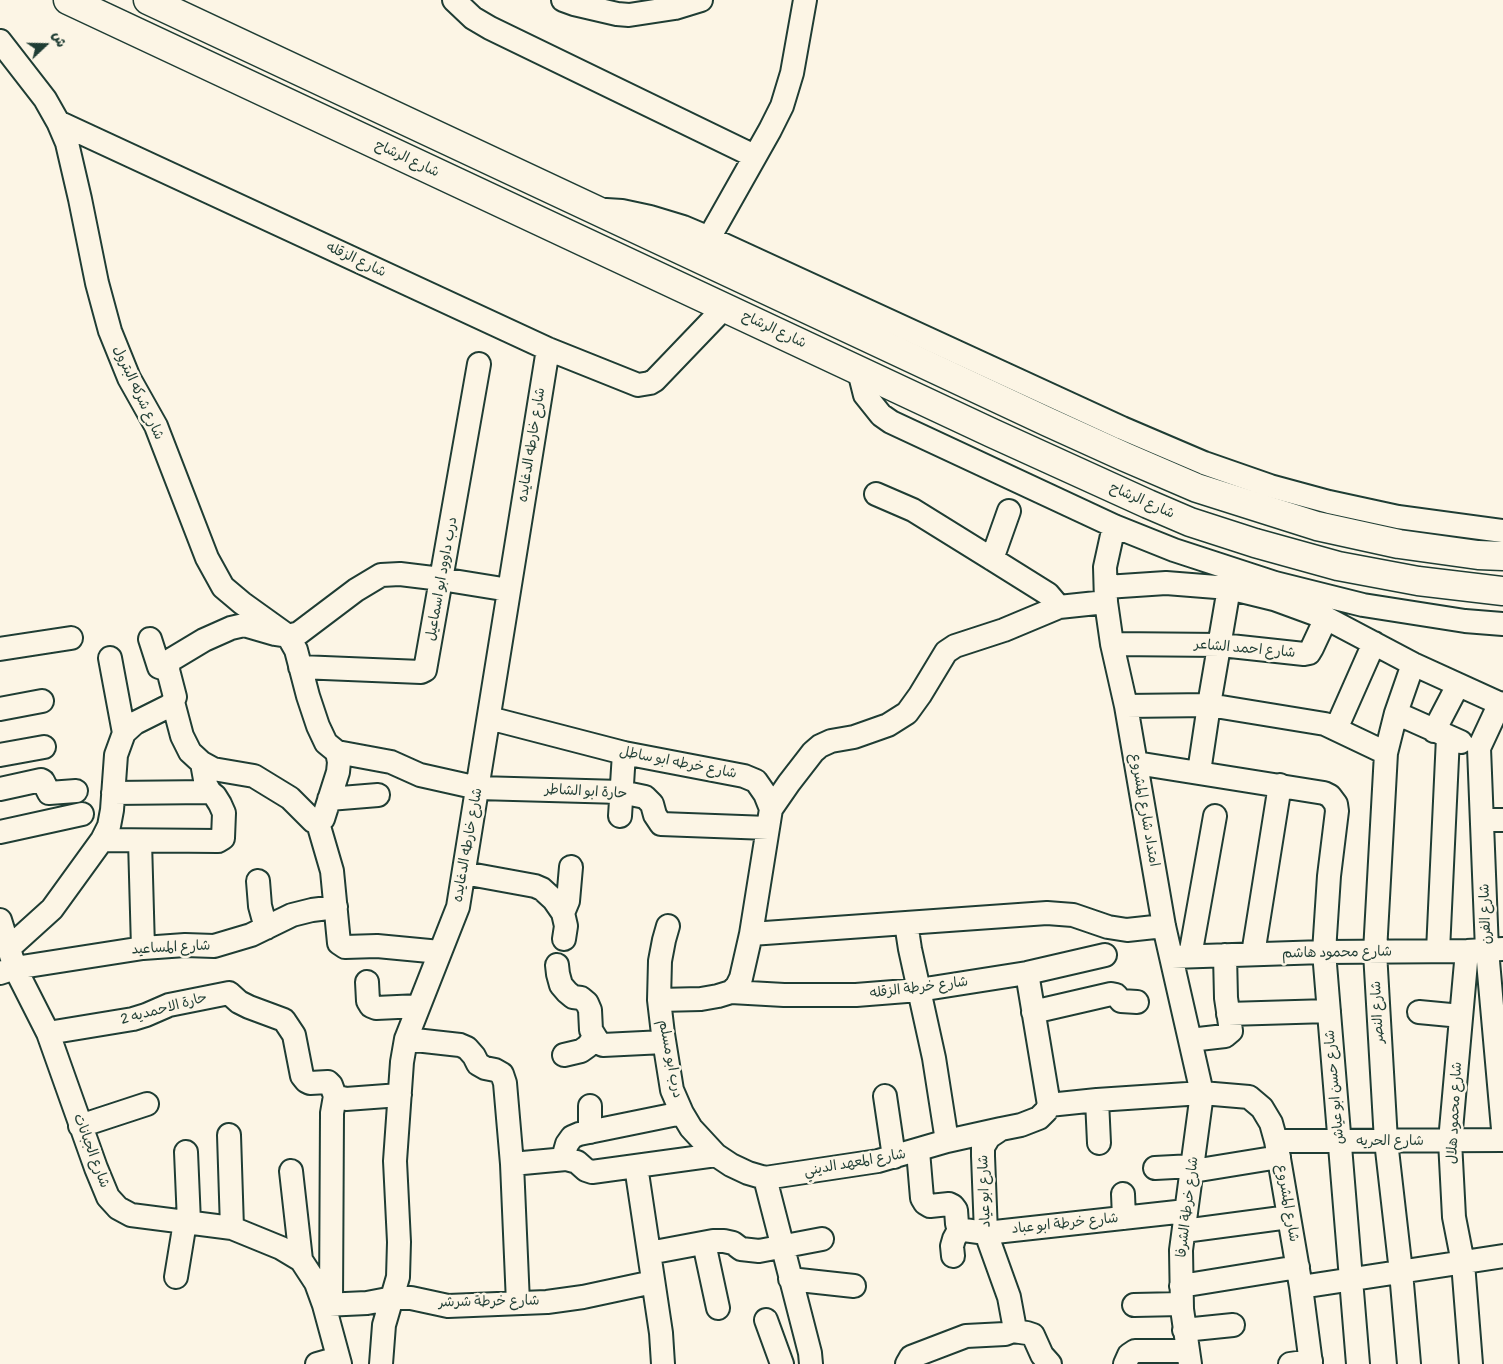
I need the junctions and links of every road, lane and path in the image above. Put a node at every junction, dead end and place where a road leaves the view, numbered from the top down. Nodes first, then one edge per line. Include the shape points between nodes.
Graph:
1 (68, 0) edge
2 (148, 0) edge
3 (454, 0) edge
4 (563, 0) edge
5 (701, 0) edge
6 (804, 0) edge
7 (0, 41) edge
8 (58, 122) junction
9 (754, 156) junction
10 (595, 210) junction
11 (709, 238) junction
12 (725, 308) junction
13 (548, 349) junction
14 (479, 364) dead end
15 (859, 371) junction
16 (876, 494) dead end
17 (1010, 511) dead end
18 (1114, 526) junction
19 (1503, 531) edge
20 (1503, 556) edge
21 (992, 559) junction
22 (441, 579) junction
23 (1229, 588) junction
24 (509, 590) junction
25 (1503, 591) edge
26 (1106, 595) junction
27 (1059, 607) junction
28 (1326, 618) junction
29 (1503, 624) edge
30 (288, 636) junction
31 (71, 638) dead end
32 (150, 639) dead end
33 (1374, 643) junction
34 (1112, 644) junction
35 (1220, 645) junction
36 (0, 650) edge
37 (110, 658) dead end
38 (1413, 664) junction
39 (300, 667) junction
40 (168, 670) junction
41 (1458, 684) junction
42 (42, 701) dead end
43 (173, 702) junction
44 (1502, 704) edge
45 (1209, 705) junction
46 (1126, 706) junction
47 (0, 709) edge
48 (1396, 713) junction
49 (489, 718) junction
50 (1336, 729) junction
51 (124, 733) junction
52 (1441, 734) junction
53 (44, 747) dead end
54 (1479, 748) junction
55 (337, 752) junction
56 (624, 752) junction
57 (1386, 752) junction
58 (0, 755) edge
59 (202, 763) junction
60 (1136, 763) junction
61 (1199, 772) junction
62 (1280, 785) junction
63 (0, 788) edge
64 (478, 788) junction
65 (76, 791) dead end
66 (210, 792) junction
67 (621, 792) junction
68 (113, 793) junction
69 (378, 796) dead end
70 (329, 799) junction
71 (82, 814) dead end
72 (620, 816) dead end
73 (1215, 816) dead end
74 (769, 819) junction
75 (1492, 820) edge
76 (318, 823) junction
77 (0, 832) edge
78 (102, 840) junction
79 (140, 841) junction
80 (571, 866) dead end
81 (464, 874) junction
82 (258, 880) dead end
83 (336, 907) junction
84 (563, 913) junction
85 (0, 920) edge
86 (906, 923) junction
87 (668, 926) dead end
88 (1164, 926) junction
89 (266, 928) junction
90 (751, 934) junction
91 (564, 940) dead end
92 (143, 948) junction
93 (1486, 950) edge
94 (440, 952) junction
95 (1324, 952) junction
96 (1375, 952) junction
97 (1438, 952) junction
98 (1253, 954) junction
99 (1105, 955) dead end
100 (1225, 955) junction
101 (1181, 957) junction
102 (8, 963) edge
103 (557, 965) dead end
104 (1027, 973) junction
105 (367, 982) dead end
106 (919, 990) junction
107 (731, 992) junction
108 (659, 1000) junction
109 (1137, 1002) dead end
110 (419, 1006) junction
111 (1329, 1011) junction
112 (1033, 1012) junction
113 (1419, 1012) dead end
114 (1228, 1014) junction
115 (1461, 1016) junction
116 (48, 1032) junction
117 (594, 1038) junction
118 (406, 1039) junction
119 (1190, 1040) junction
120 (664, 1042) junction
121 (564, 1055) dead end
122 (1202, 1094) junction
123 (335, 1096) junction
124 (400, 1096) junction
125 (885, 1096) dead end
126 (1097, 1100) junction
127 (147, 1104) dead end
128 (1049, 1105) junction
129 (590, 1106) dead end
130 (682, 1113) junction
131 (80, 1126) junction
132 (1001, 1129) junction
133 (1503, 1129) edge
134 (590, 1132) junction
135 (229, 1135) dead end
136 (1503, 1140) edge
137 (947, 1141) junction
138 (1339, 1141) junction
139 (1386, 1141) junction
140 (1450, 1141) junction
141 (1099, 1143) dead end
142 (1278, 1149) junction
143 (918, 1151) junction
144 (186, 1152) dead end
145 (716, 1155) junction
146 (894, 1157) junction
147 (566, 1159) junction
148 (512, 1164) junction
149 (636, 1166) junction
150 (1156, 1168) dead end
151 (1193, 1169) junction
152 (292, 1171) dead end
153 (766, 1178) junction
154 (1123, 1194) dead end
155 (1289, 1217) junction
156 (1124, 1218) junction
157 (1185, 1221) junction
158 (187, 1222) junction
159 (232, 1228) junction
160 (960, 1228) junction
161 (986, 1233) junction
162 (822, 1239) dead end
163 (704, 1243) junction
164 (782, 1246) junction
165 (649, 1253) junction
166 (953, 1256) dead end
167 (1503, 1256) edge
168 (301, 1260) junction
169 (1463, 1263) junction
170 (1400, 1272) junction
171 (176, 1277) dead end
172 (1299, 1277) junction
173 (790, 1278) junction
174 (1350, 1280) junction
175 (653, 1282) junction
176 (854, 1286) dead end
177 (1182, 1295) junction
178 (393, 1298) junction
179 (518, 1303) junction
180 (328, 1305) junction
181 (1134, 1305) dead end
182 (718, 1308) dead end
183 (766, 1320) dead end
184 (1234, 1325) dead end
185 (1013, 1331) junction
186 (1187, 1348) edge
187 (331, 1362) edge
188 (1304, 1363) edge
189 (381, 1364) edge
190 (664, 1364) edge
191 (782, 1364) edge
192 (811, 1364) edge
193 (907, 1364) edge
194 (1050, 1364) edge
195 (1125, 1364) edge
196 (1358, 1364) edge
197 (1409, 1364) edge
198 (1471, 1364) edge

1 - 12 main road, شارع الرشاح
2 - 10 main road
3 - 9 street via 473,18 490,28
4 - 5 street via 629,15 675,8
6 - 9 street via 794,66 782,106
7 - 8 street, شارع شركه البترول via 45,99
8 - 13 street, شارع الزقله
8 - 30 street, شارع شركه البترول via 67,143 110,330 129,378 156,426 206,558 223,587
9 - 11 street
10 - 11 street via 636,214
10 - 20 main road via 1125,458 1197,488 1317,526 1399,544
11 - 19 street via 1204,463 1329,502 1398,517
12 - 13 street, شارع الزقله via 650,383 638,385
12 - 15 main road, شارع الرشاح
13 - 24 street, شارع خارطه الدغايده
14 - 22 street, درب داوود ابو اسماعيل
15 - 18 street via 865,395 891,422
15 - 25 main road, شارع الرشاح via 1199,525 1338,566 1418,581
16 - 21 street via 913,510
17 - 21 street
18 - 26 street, امتداد شارع المشروع via 1105,568
18 - 29 street via 1174,550 1283,585 1363,605
21 - 27 street via 1048,594
22 - 24 street
22 - 30 street via 381,574 299,633
22 - 39 street, درب داوود ابو اسماعيل via 425,670
23 - 26 street via 1166,583
23 - 28 street via 1274,599
23 - 35 street
24 - 49 street, شارع خارطه الدغايده
26 - 27 street
26 - 34 street, امتداد شارع المشروع
27 - 74 street via 946,652 907,713 888,725 831,741 813,752 788,783
28 - 33 street
28 - 35 street, شارع احمد الشاعر via 1309,653
30 - 39 street
30 - 40 street via 244,625 231,628 169,661
31 - 36 street
32 - 40 street via 159,666
33 - 38 street
33 - 50 street
34 - 35 street, شارع احمد الشاعر
34 - 46 street, امتداد شارع المشروع
35 - 45 street
37 - 51 street
38 - 41 street
38 - 48 street, شارع النصر
39 - 55 street via 318,726 326,744
40 - 43 street via 175,697
41 - 44 street
41 - 52 street
42 - 47 street
43 - 51 street
43 - 59 street via 182,736 190,752
44 - 54 street, شارع الفرن
45 - 46 street
45 - 50 street via 1325,724
45 - 61 street
46 - 60 street, امتداد شارع المشروع
48 - 52 street
48 - 57 street, شارع النصر
49 - 56 street, شارع خرطه ابو ساطل
49 - 64 street, شارع خارطه الدغايده
50 - 57 street
51 - 68 street via 116,755
52 - 54 street
52 - 97 street
53 - 58 street
54 - 75 street, شارع الفرن
55 - 64 street, حارة ابو الشاطر via 391,762 420,775
55 - 70 street via 338,772
56 - 67 street
56 - 74 street, شارع خرطه ابو ساطل via 744,776 756,782 765,794
57 - 96 street, شارع النصر
59 - 66 street
59 - 76 street via 213,769 254,776 290,798
60 - 61 street
60 - 88 street, امتداد شارع المشروع
61 - 62 street
62 - 95 street, شارع حسن ابو عياش via 1324,793 1334,800 1338,811 1329,876
62 - 98 street
63 - 65 street via 51,778 49,793
64 - 67 street, حارة ابو الشاطر
64 - 81 street, شارع خارطه الدغايده
66 - 68 street
66 - 79 street via 224,813 223,838 218,842
67 - 72 street
67 - 74 street, حارة ابو الشاطر via 646,797 661,824
68 - 78 street via 109,826
69 - 70 street
70 - 76 street via 323,819
71 - 77 street
73 - 101 street
74 - 90 street
75 - 93 street, شارع الفرن
76 - 83 street via 332,871
78 - 79 street
78 - 102 street via 52,910
79 - 92 street
80 - 84 street via 568,901
81 - 84 street via 535,886 549,894
81 - 94 street, شارع خارطه الدغايده via 458,907
82 - 89 street
83 - 89 street, شارع المساعيد via 292,915
83 - 94 street via 338,938 342,946
84 - 91 street via 566,926
85 - 102 street, شارع الجبانات
86 - 88 street via 1047,913 1073,915 1127,930
86 - 90 street
86 - 106 street
87 - 108 street, درب ابو مسلم via 660,961
88 - 101 street, امتداد شارع المشروع
89 - 92 street, شارع المساعيد via 214,946
90 - 107 street via 741,978
92 - 102 street, شارع المساعيد
93 - 97 street, شارع محمود هاشم
93 - 115 street, شارع محمود هلال
93 - 133 street, شارع الفرن
94 - 110 street, شارع خارطه الدغايده
95 - 96 street, شارع محمود هاشم
95 - 98 street, شارع محمود هاشم
95 - 111 street, شارع حسن ابو عياش
96 - 97 street, شارع محمود هاشم
96 - 139 street, شارع النصر
98 - 100 street, شارع محمود هاشم
99 - 104 street, شارع خرطة الزقله
100 - 101 street, شارع محمود هاشم
100 - 114 street
101 - 119 street, امتداد شارع المشروع
102 - 116 street, شارع الجبانات
103 - 117 street via 561,985 573,997 587,1003
104 - 106 street, شارع خرطة الزقله
104 - 112 street
105 - 110 street via 368,1001 376,1008
106 - 107 street, شارع خرطة الزقله via 784,996
106 - 137 street
107 - 108 street via 701,999
108 - 120 street, درب ابو مسلم
109 - 112 street via 1120,1002 1111,994
110 - 118 street, شارع خارطه الدغايده
111 - 114 street
111 - 138 street, شارع حسن ابو عياش
112 - 128 street
113 - 115 street
114 - 119 street via 1229,1034
115 - 140 street, شارع محمود هلال
116 - 123 street, حارة الاحمديه 2 via 133,1019 170,1005 229,994 249,1007 284,1020 294,1035 302,1076 310,1083 328,1082
116 - 131 street, شارع الجبانات
117 - 120 street via 603,1045
117 - 121 street via 581,1051
118 - 124 street, شارع خارطه الدغايده
118 - 148 street via 460,1045 467,1048 478,1064 502,1074
119 - 122 street, امتداد شارع المشروع
120 - 130 street, درب ابو مسلم via 672,1090
122 - 126 street, شارع المشروع
122 - 142 street, شارع المشروع via 1249,1097 1262,1108
122 - 151 street, شارع خرطة الشرفا
123 - 124 street via 346,1099
123 - 180 street
124 - 178 street, شارع خارطه الدغايده via 396,1161 398,1277
125 - 146 street
126 - 128 street, شارع المشروع
126 - 141 street
127 - 131 street
128 - 132 street via 1039,1118 1021,1126
129 - 134 street
130 - 134 street
130 - 145 street, درب ابو مسلم
131 - 158 street, شارع الجبانات via 108,1197 118,1208 131,1215
132 - 137 street, شارع المعهد الديني
132 - 161 street, شارع ابو عياد via 988,1137 983,1147
134 - 147 street via 572,1138 567,1144
135 - 159 street
136 - 140 street, شارع الحريه
137 - 143 street, شارع المعهد الديني
138 - 139 street, شارع الحريه
138 - 142 street, شارع الحريه
138 - 174 street, شارع حسن ابو عياش
139 - 140 street, شارع الحريه
139 - 170 street, شارع النصر
140 - 169 street, شارع محمود هلال via 1454,1217
142 - 151 street, شارع الحريه
142 - 155 street, شارع المشروع
143 - 146 street, شارع المعهد الديني
143 - 160 street via 922,1198 930,1206 953,1206
144 - 158 street
145 - 149 street
145 - 153 street, درب ابو مسلم via 748,1173
146 - 153 street, شارع المعهد الديني
147 - 148 street
147 - 149 street via 578,1162 592,1172
148 - 179 street
149 - 165 street
150 - 151 street, شارع الحريه
151 - 157 street, شارع خرطة الشرفا
152 - 168 street
153 - 164 street
154 - 156 street
155 - 157 street, شارع خرطة ابو عباد
155 - 172 street, شارع المشروع
156 - 157 street, شارع خرطة ابو عباد
156 - 161 street, شارع خرطة ابو عباد
157 - 177 street, شارع خرطة الشرفا via 1181,1250
158 - 159 street, شارع الجبانات
158 - 171 street
159 - 168 street, شارع الجبانات
160 - 161 street, شارع خرطة ابو عباد
160 - 166 street via 954,1239
161 - 185 street, شارع ابو عياد via 1003,1275
162 - 164 street
163 - 164 street via 724,1241 740,1249 759,1251
163 - 165 street
163 - 182 street
164 - 173 street
165 - 175 street
167 - 169 street
168 - 180 street, شارع الجبانات
169 - 170 street
169 - 198 street, شارع محمود هلال
170 - 174 street
170 - 197 street, شارع النصر
172 - 174 street
172 - 177 street
172 - 188 street, شارع المشروع
173 - 176 street
173 - 192 street
174 - 196 street, شارع حسن ابو عياش
175 - 179 street, شارع خرطة شرشر via 583,1297
175 - 190 street
177 - 181 street
177 - 186 street, شارع خرطة الشرفا
178 - 179 street, شارع خرطة شرشر via 411,1298 448,1306
178 - 180 street, شارع خرطة شرشر
178 - 189 street, شارع خارطه الدغايده via 384,1325
180 - 187 street, شارع الجبانات
183 - 191 street
184 - 186 street
185 - 193 street via 966,1336 911,1357
185 - 194 street via 1033,1335
186 - 195 street via 1135,1351

